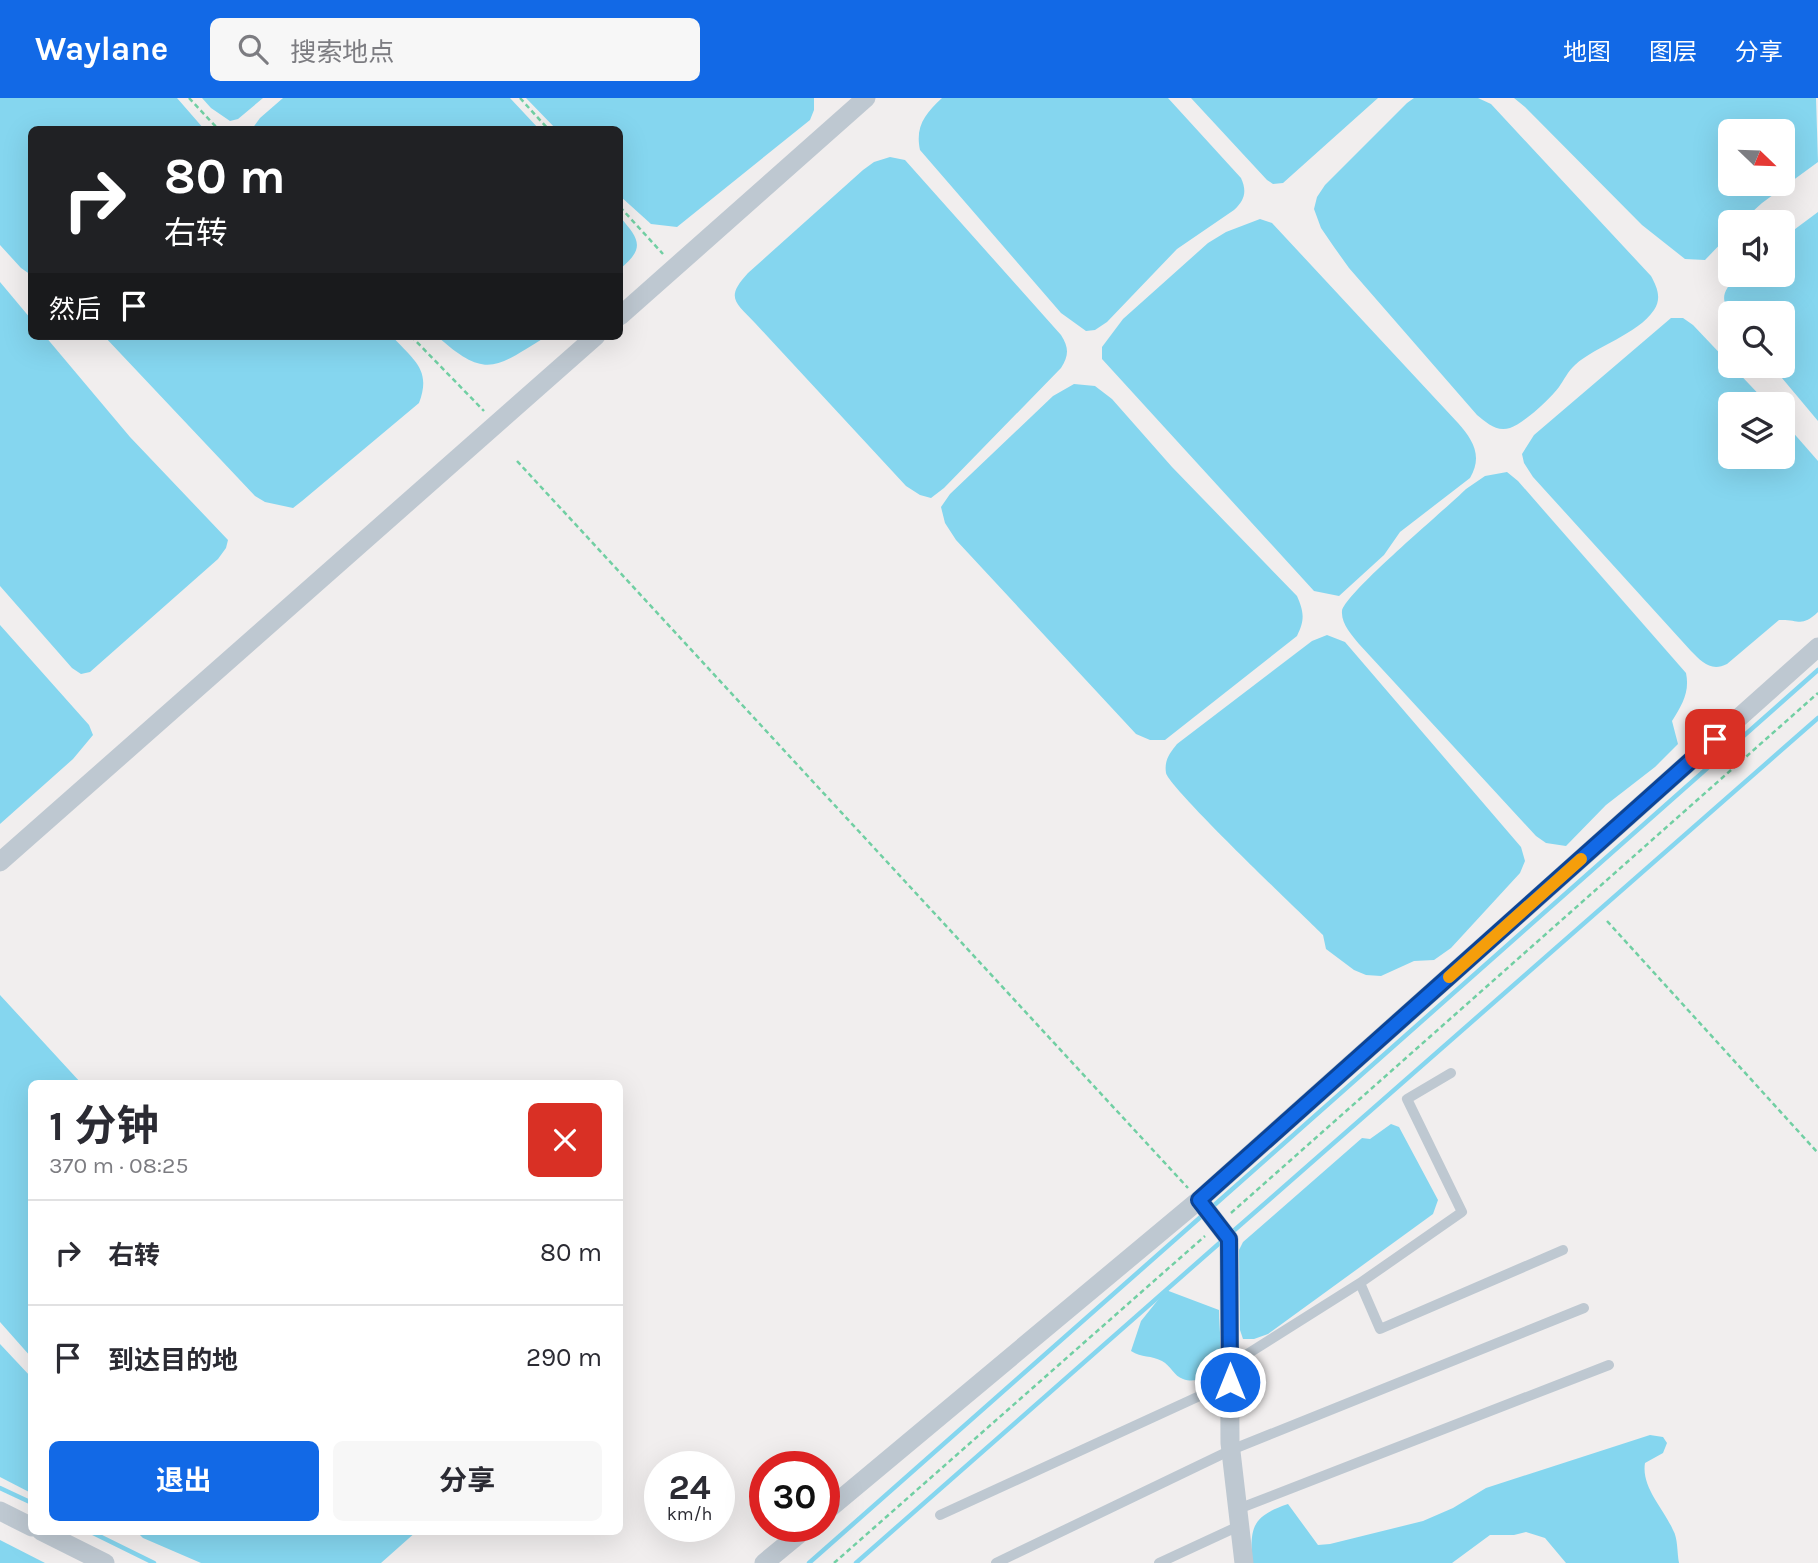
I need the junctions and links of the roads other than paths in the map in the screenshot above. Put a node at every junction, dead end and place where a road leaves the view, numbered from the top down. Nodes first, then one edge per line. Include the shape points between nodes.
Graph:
1 (866, 98) edge
2 (623, 313) edge
3 (591, 340) edge
4 (1818, 647) edge
5 (0, 862) edge
6 (1451, 1073) dead end
7 (1214, 1219) junction
8 (1563, 1250) dead end
9 (1360, 1283) junction
10 (1584, 1308) dead end
11 (1609, 1365) dead end
12 (1230, 1373) junction
13 (1231, 1450) junction
14 (840, 1501) edge
15 (0, 1511) edge
16 (940, 1515) dead end
17 (1238, 1517) junction
18 (28, 1525) edge
19 (49, 1535) edge
20 (790, 1542) edge
21 (1166, 1561) edge
22 (105, 1563) edge
23 (764, 1563) edge
24 (996, 1563) edge
25 (1244, 1563) edge

1 - 2 street
3 - 5 street
4 - 7 street
6 - 9 lane via 1408,1099 1462,1212
7 - 12 street
7 - 14 street
8 - 9 lane via 1380,1329
9 - 12 lane
10 - 13 lane
11 - 17 lane
12 - 13 street
12 - 16 lane
13 - 17 street
13 - 24 lane
15 - 18 street
17 - 21 lane
17 - 25 street
19 - 22 street
20 - 23 street

